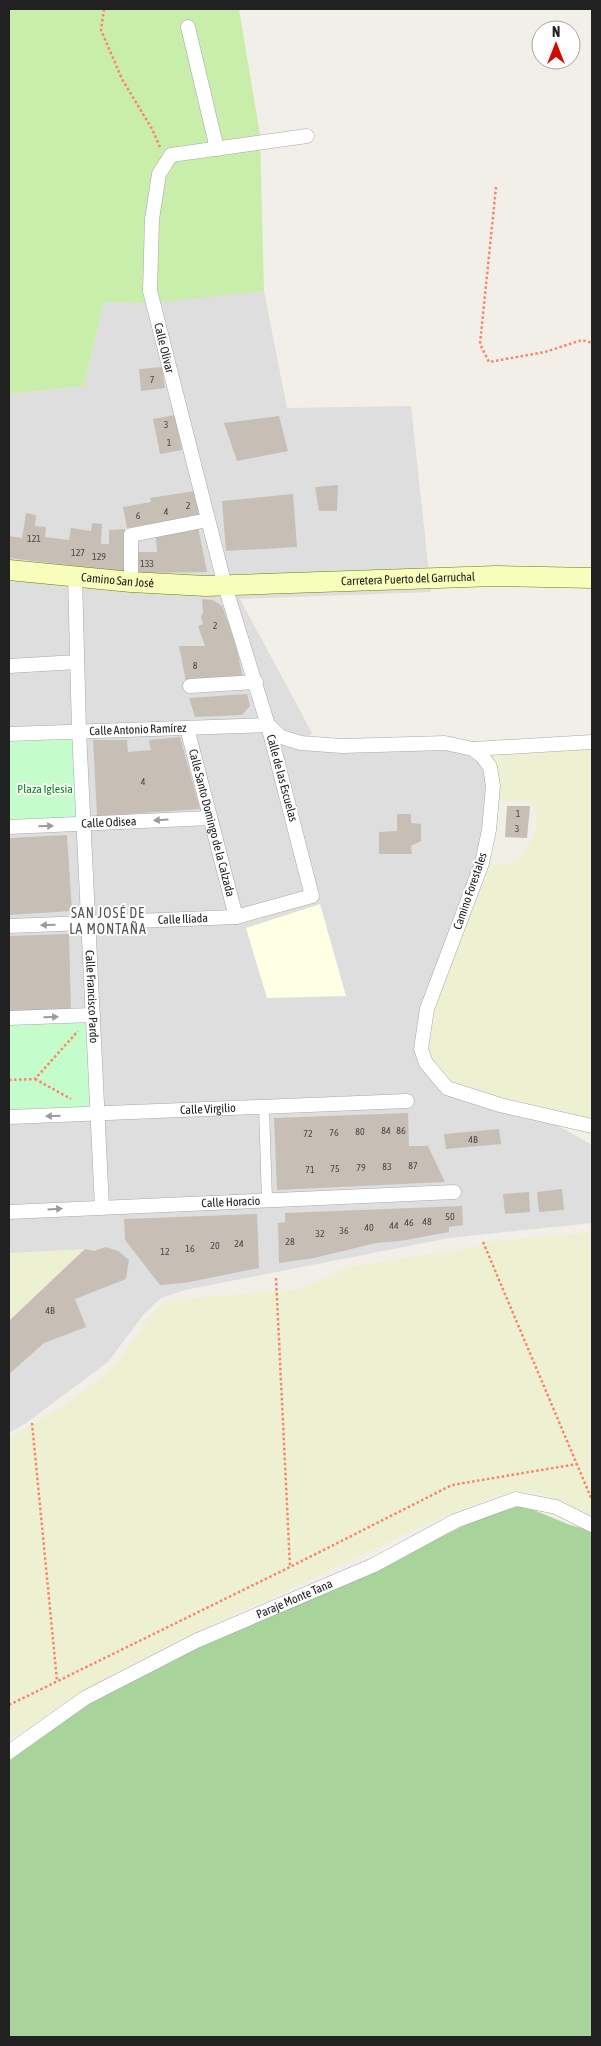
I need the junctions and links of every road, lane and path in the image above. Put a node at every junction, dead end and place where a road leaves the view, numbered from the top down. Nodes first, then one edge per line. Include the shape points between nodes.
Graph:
1 (104, 9) edge
2 (188, 26) dead end
3 (307, 136) dead end
4 (217, 149) junction
5 (166, 162) junction
6 (496, 187) dead end
7 (592, 343) edge
8 (208, 520) junction
9 (9, 570) edge
10 (75, 576) junction
11 (592, 578) edge
12 (131, 582) junction
13 (225, 586) junction
14 (77, 662) junction
15 (9, 666) edge
16 (256, 682) junction
17 (190, 686) dead end
18 (268, 725) junction
19 (187, 728) junction
20 (79, 731) junction
21 (9, 734) edge
22 (592, 742) edge
23 (473, 749) junction
24 (210, 818) junction
25 (84, 824) junction
26 (9, 827) edge
27 (236, 917) junction
28 (88, 923) junction
29 (9, 926) edge
30 (93, 1015) junction
31 (9, 1018) edge
32 (35, 1079) junction
33 (9, 1080) edge
34 (74, 1101) dead end
35 (407, 1102) dead end
36 (264, 1107) junction
37 (97, 1114) junction
38 (9, 1117) edge
39 (592, 1126) edge
40 (454, 1192) dead end
41 (267, 1200) junction
42 (102, 1207) junction
43 (9, 1212) edge
44 (484, 1242) dead end
45 (276, 1278) dead end
46 (32, 1423) dead end
47 (577, 1464) junction
48 (592, 1500) edge
49 (592, 1525) edge
50 (290, 1567) junction
51 (57, 1681) junction
52 (9, 1705) edge
53 (9, 1752) edge

1 - 5 path via 101,30 122,79 152,129
2 - 4 street
3 - 4 street
4 - 5 street via 171,155
5 - 8 street, Calle Olivar via 159,174 152,219 150,291
6 - 7 path via 480,344 489,362 545,352 582,340
8 - 12 street via 131,536
8 - 13 street, Calle Olivar
9 - 10 main road, Camino San José
10 - 12 main road, Camino San José
10 - 14 street, Calle Francisco Pardo
11 - 13 main road, Carretera Puerto del Garruchal via 496,576
12 - 13 main road, Camino San José
13 - 16 street, Calle de las Escuelas
14 - 15 street
14 - 20 street, Calle Francisco Pardo
16 - 17 street
16 - 18 street, Calle de las Escuelas
18 - 19 street, Calle Antonio Ramírez
18 - 23 street via 281,737 301,743 342,746 445,743
18 - 27 street, Calle de las Escuelas via 312,896
19 - 20 street, Calle Antonio Ramírez
19 - 24 street, Calle Santo Domingo de la Calzada
20 - 21 street, Calle Antonio Ramírez
20 - 25 street, Calle Francisco Pardo
22 - 23 street
23 - 39 street, Camino Forestales via 486,762 492,778 489,830 482,862 427,1009 421,1049 426,1062 447,1088
24 -> 25 street, Calle Odisea
24 - 27 street, Calle Santo Domingo de la Calzada
26 -> 25 street, Calle Odisea
25 - 28 street, Calle Francisco Pardo
27 - 28 street, Calle Ilíada
28 -> 29 street, Calle Ilíada
28 - 30 street, Calle Francisco Pardo
31 -> 30 street
30 - 32 path
30 - 37 street, Calle Francisco Pardo
32 - 33 path
32 - 34 path
35 - 36 street, Calle Virgilio
36 - 37 street, Calle Virgilio
36 - 41 street
37 -> 38 street, Calle Virgilio
37 - 42 street, Calle Francisco Pardo
40 - 41 street, Calle Horacio
41 - 42 street, Calle Horacio
43 -> 42 street, Calle Horacio
44 - 47 path
45 - 50 path
46 - 51 path
47 - 48 path
47 - 50 path via 452,1485
49 - 53 street, Paraje Monte Tana via 556,1507 516,1499 455,1521 374,1565 196,1641 85,1698
50 - 51 path
51 - 52 path

